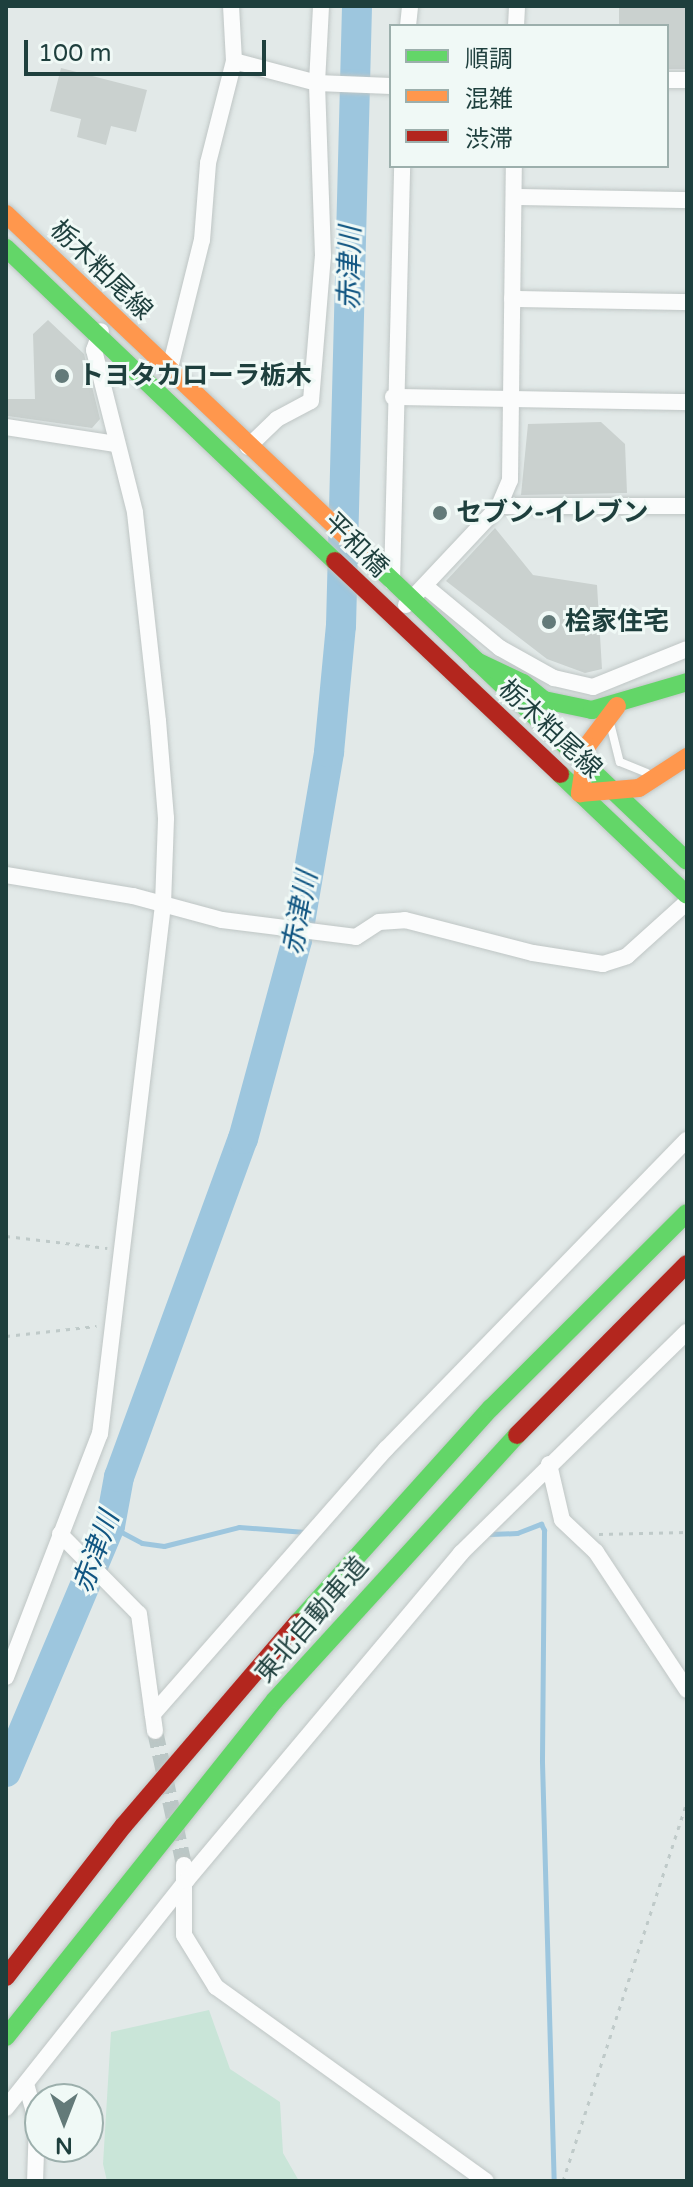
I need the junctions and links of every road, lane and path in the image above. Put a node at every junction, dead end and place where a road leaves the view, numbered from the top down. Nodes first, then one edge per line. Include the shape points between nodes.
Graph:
1 (231, 6) edge
2 (321, 6) edge
3 (234, 61) junction
4 (325, 84) junction
5 (389, 86) edge
6 (402, 168) edge
7 (514, 168) edge
8 (514, 197) junction
9 (687, 200) edge
10 (6, 214) edge
11 (6, 248) edge
12 (512, 299) junction
13 (687, 302) edge
14 (113, 318) junction
15 (98, 335) junction
16 (169, 372) junction
17 (393, 397) junction
18 (511, 401) junction
19 (687, 402) edge
20 (6, 427) edge
21 (116, 444) junction
22 (248, 447) junction
23 (300, 496) joint
24 (499, 506) junction
25 (687, 506) edge
26 (299, 525) joint
27 (378, 567) joint
28 (392, 582) junction
29 (418, 593) junction
30 (377, 602) joint
31 (393, 618) junction
32 (687, 649) edge
33 (476, 661) junction
34 (687, 682) edge
35 (617, 706) junction
36 (681, 762) edge
37 (584, 763) junction
38 (580, 793) junction
39 (613, 793) junction
40 (687, 861) edge
41 (6, 875) edge
42 (687, 895) edge
43 (687, 902) edge
44 (163, 905) junction
45 (687, 1140) edge
46 (687, 1213) edge
47 (6, 1236) edge
48 (123, 1250) junction
49 (687, 1264) edge
50 (116, 1323) junction
51 (687, 1332) edge
52 (6, 1336) edge
53 (549, 1464) junction
54 (687, 1532) edge
55 (60, 1534) junction
56 (578, 1534) junction
57 (11, 1648) edge
58 (6, 1677) edge
59 (687, 1690) edge
60 (687, 1802) edge
61 (185, 1873) junction
62 (6, 1977) edge
63 (6, 2037) edge
64 (27, 2083) edge
65 (24, 2086) edge
66 (6, 2108) edge
67 (486, 2181) edge
68 (563, 2181) edge

1 - 3 street
2 - 4 street
3 - 4 street
3 - 16 street via 208,163 202,240
4 - 5 street
4 - 22 street via 323,256 311,401 277,419
6 - 17 street
7 - 8 street
8 - 9 street
8 - 12 street
10 - 14 main road, 栃木粕尾線
11 - 15 main road, 栃木粕尾線
12 - 13 street
12 - 18 street
14 - 15 street
14 - 16 main road, 栃木粕尾線
15 - 21 street via 94,350
15 - 26 main road, 栃木粕尾線
16 - 22 main road, 栃木粕尾線
17 - 18 street
17 - 28 street
18 - 19 street
18 - 24 street via 510,480
20 - 21 street
21 - 44 street via 135,512 158,721 166,818
22 - 23 main road, 栃木粕尾線
23 - 27 main road, 平和橋
24 - 25 street
24 - 29 street
26 - 30 main road, 平和橋
27 - 28 main road, 栃木粕尾線
28 - 29 main road, 栃木粕尾線
29 - 31 street
29 - 32 street via 554,678 593,687
29 - 33 main road, 栃木粕尾線
30 - 31 main road, 栃木粕尾線
31 - 38 main road, 栃木粕尾線
33 - 35 main road via 564,706
33 - 37 main road, 栃木粕尾線
34 - 35 main road
35 - 36 lane via 610,736 620,762 649,773
35 - 37 main road via 600,723
36 - 39 main road via 639,788
37 - 38 main road
37 - 39 main road, 栃木粕尾線
38 - 39 main road
38 - 42 main road, 栃木粕尾線
39 - 40 main road, 栃木粕尾線
41 - 44 street
43 - 44 street via 627,956 603,964 533,953 405,920 379,922 356,937 222,920
44 - 48 street
45 - 55 street via 386,1449 154,1723 139,1614
46 - 62 main road, 東北自動車道 via 491,1408 359,1551 163,1778
47 - 48 path
48 - 50 street
49 - 63 main road, 東北自動車道 via 382,1579 150,1851
50 - 52 path
50 - 55 street via 100,1434
51 - 53 street
53 - 56 street via 562,1520
53 - 61 street via 461,1553
54 - 56 path
55 - 57 street
56 - 59 street via 596,1552
57 - 58 street
60 - 68 path
61 - 64 street
61 - 67 street via 184,1935 216,1987
65 - 66 street

